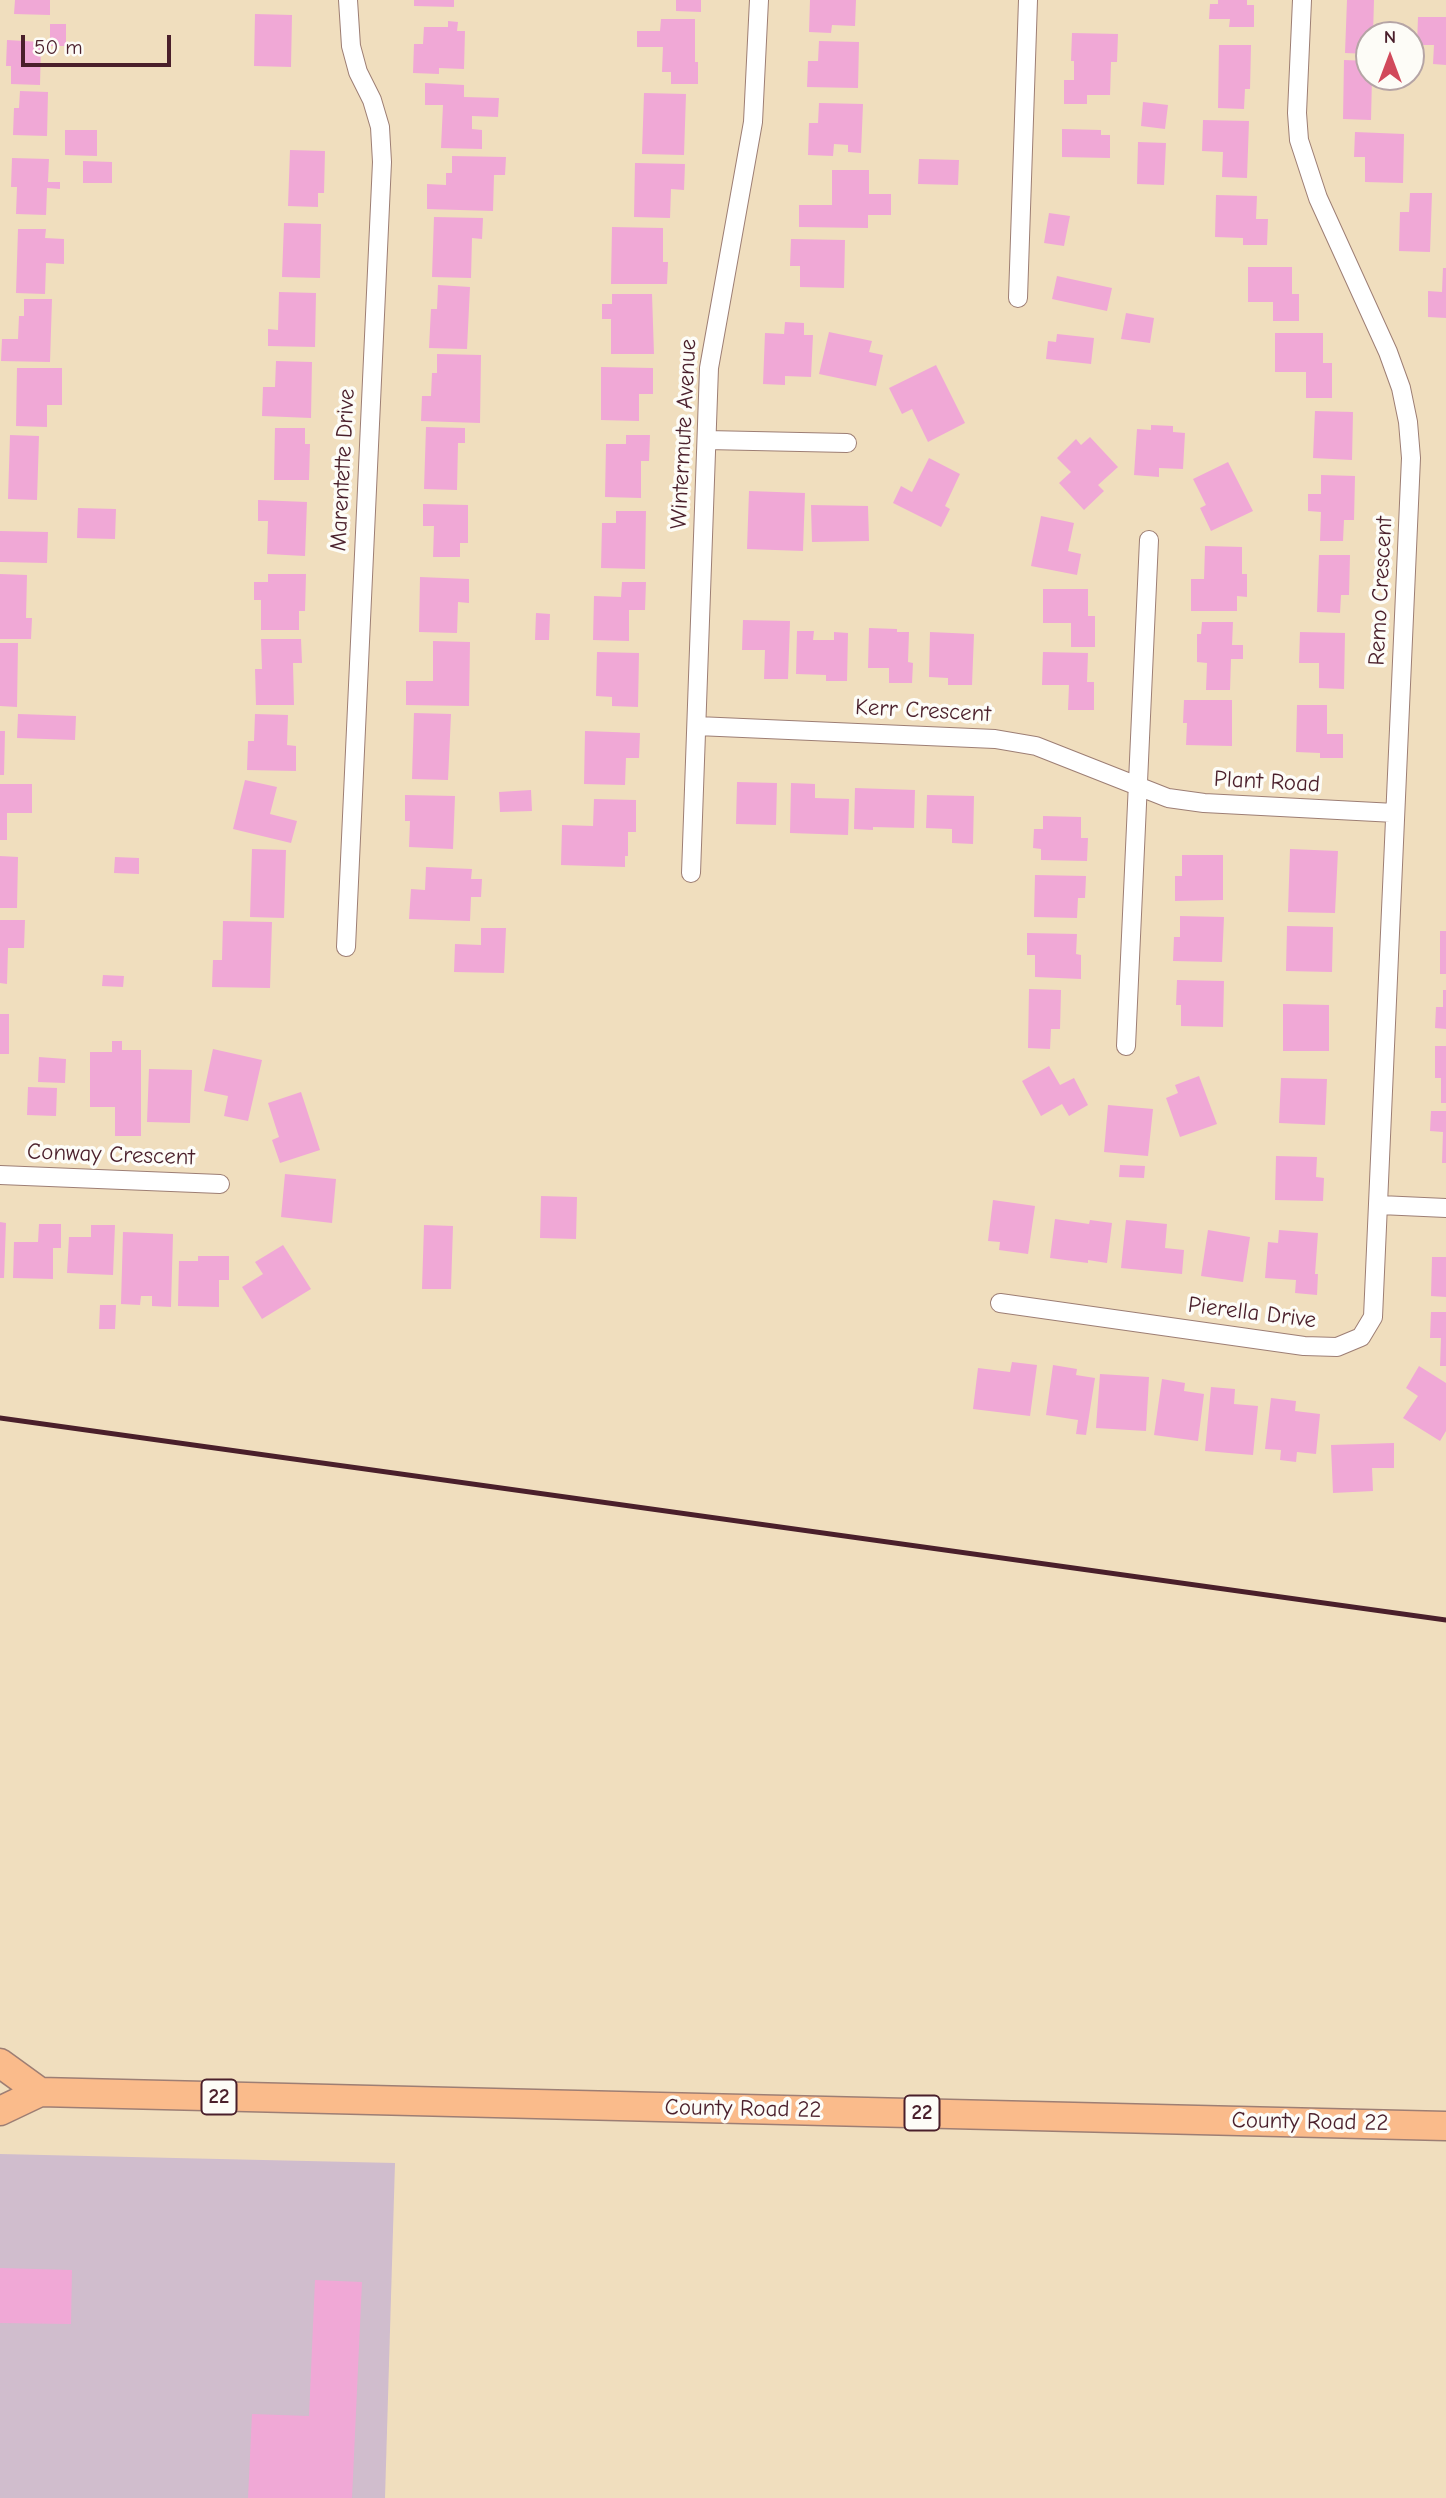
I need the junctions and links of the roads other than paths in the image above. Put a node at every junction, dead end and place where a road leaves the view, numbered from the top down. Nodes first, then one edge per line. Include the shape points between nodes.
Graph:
1 (348, 0) edge
2 (759, 0) edge
3 (1028, 0) edge
4 (1301, 0) edge
5 (1018, 298) dead end
6 (707, 440) junction
7 (847, 443) dead end
8 (1149, 540) dead end
9 (697, 726) junction
10 (1138, 787) junction
11 (1395, 813) junction
12 (691, 873) dead end
13 (346, 947) dead end
14 (1126, 1046) dead end
15 (0, 1175) edge
16 (220, 1184) dead end
17 (1380, 1205) junction
18 (1446, 1208) edge
19 (1000, 1303) dead end
20 (0, 2063) edge
21 (40, 2092) junction
22 (0, 2112) edge
23 (1446, 2126) edge

1 - 13 street, Marentette Drive via 351,46 380,127 382,162
2 - 6 street, Wintermute Avenue via 753,122 713,333
3 - 5 street
4 - 11 street, Remo Crescent via 1299,140 1318,198 1388,352 1408,422 1411,470
6 - 7 street
6 - 9 street, Wintermute Avenue
8 - 10 street
9 - 10 street, Kerr Crescent via 995,738 1036,746
9 - 12 street, Wintermute Avenue
10 - 11 street, Plant Road via 1168,798 1204,803
10 - 14 street
11 - 17 street, Remo Crescent
15 - 16 street, Conway Crescent
17 - 18 street
17 - 19 street, Pierella Drive via 1373,1317 1361,1338 1338,1347
20 - 21 main road
21 - 22 main road, County Road 22 / 22
21 - 23 main road, County Road 22 / 22

